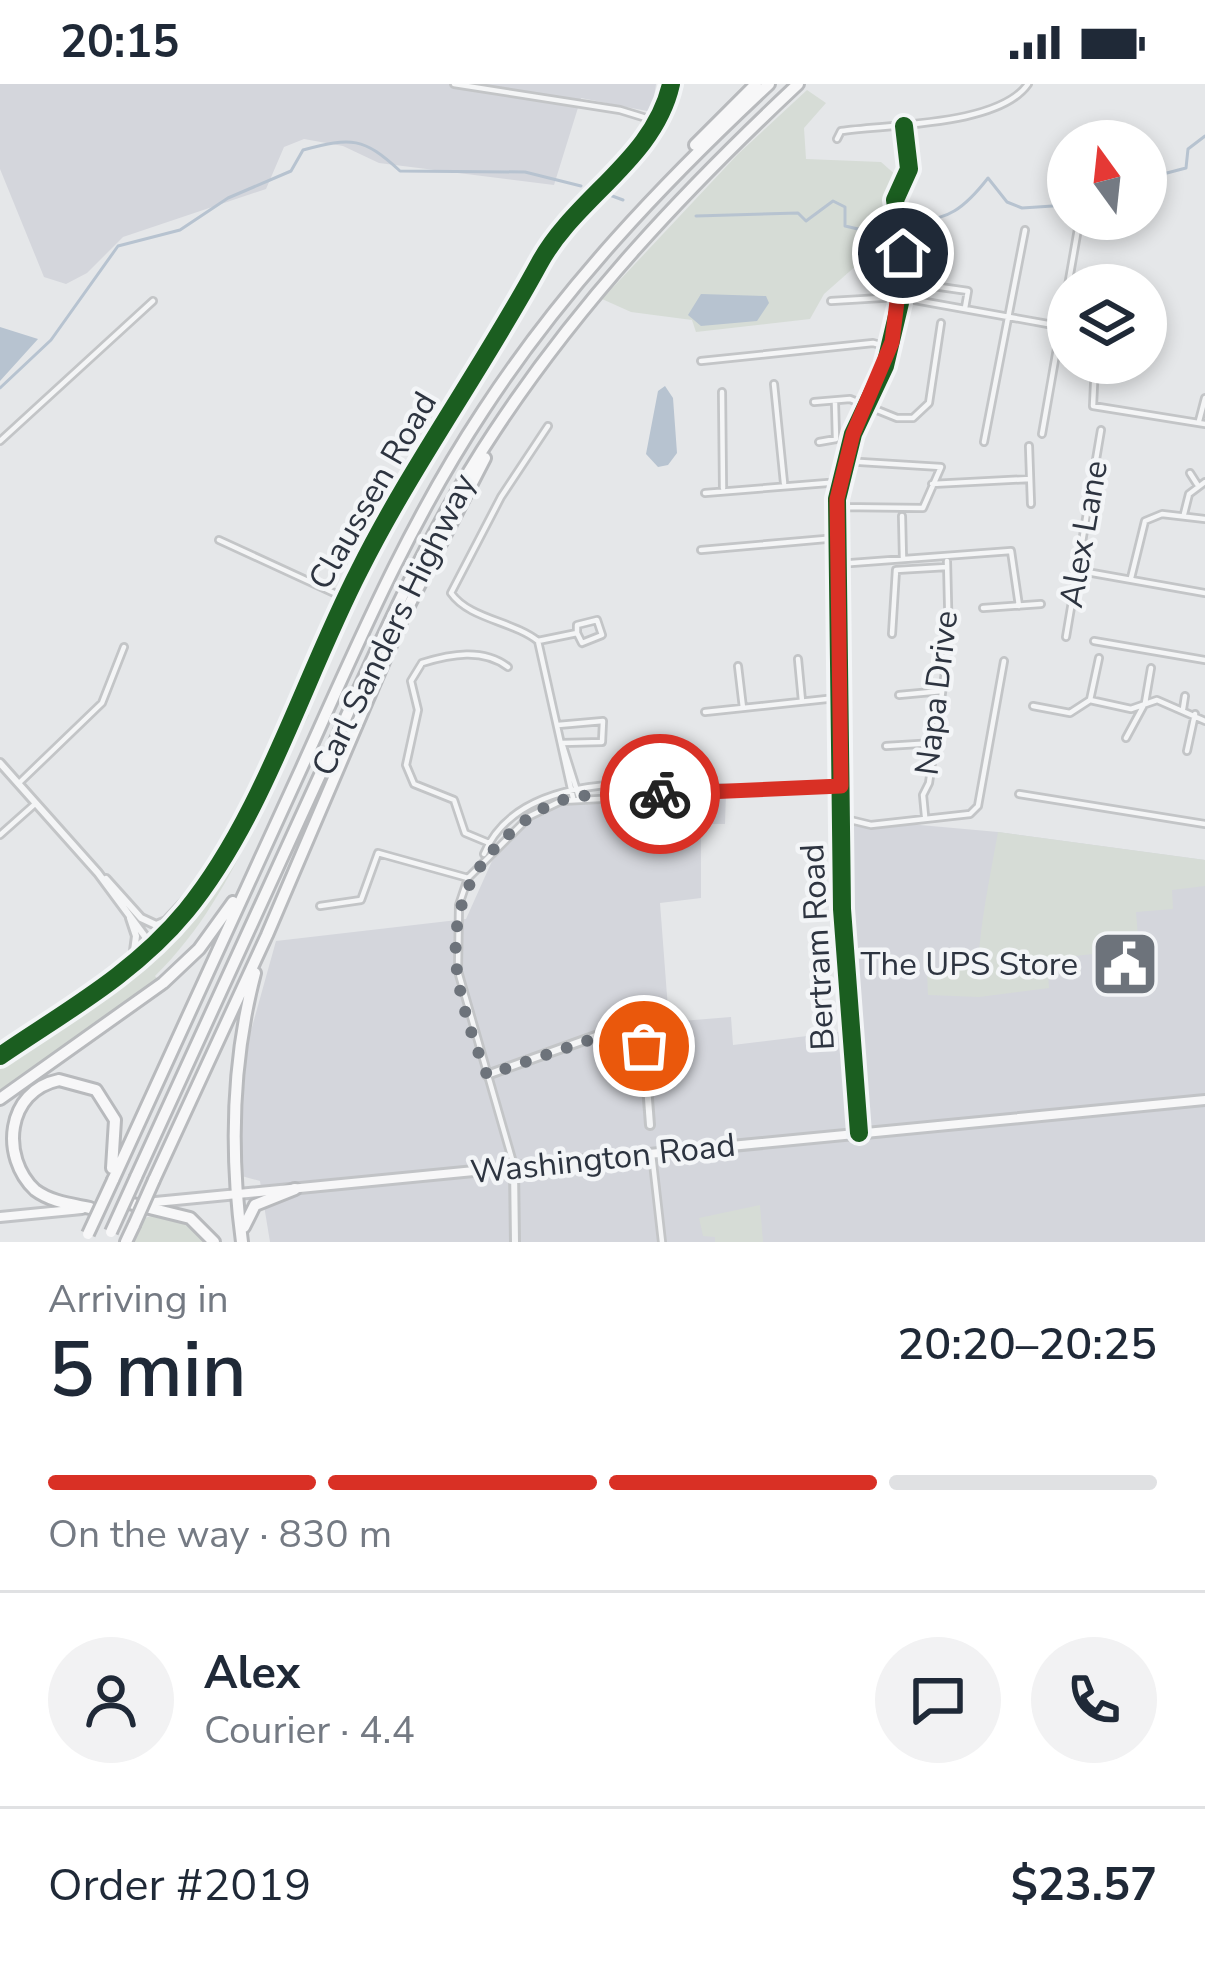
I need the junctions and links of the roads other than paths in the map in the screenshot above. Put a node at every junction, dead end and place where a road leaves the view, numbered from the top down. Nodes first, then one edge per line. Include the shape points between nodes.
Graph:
1 (454, 84) edge
2 (671, 84) edge
3 (1028, 84) edge
4 (762, 85) edge
5 (795, 87) edge
6 (659, 122) junction
7 (904, 126) junction
8 (837, 139) dead end
9 (1025, 230) dead end
10 (919, 284) dead end
11 (898, 297) junction
12 (152, 301) dead end
13 (831, 301) dead end
14 (965, 310) junction
15 (1009, 317) junction
16 (941, 323) dead end
17 (1047, 324) edge
18 (890, 348) junction
19 (701, 362) dead end
20 (526, 383) junction
21 (1050, 384) edge
22 (1094, 384) edge
23 (774, 385) dead end
24 (722, 392) dead end
25 (1205, 398) edge
26 (835, 401) junction
27 (814, 403) dead end
28 (868, 405) junction
29 (1202, 423) edge
30 (548, 426) dead end
31 (1101, 430) dead end
32 (1042, 434) dead end
33 (0, 441) edge
34 (819, 442) dead end
35 (984, 442) dead end
36 (1029, 446) dead end
37 (844, 461) junction
38 (941, 467) junction
39 (1190, 473) dead end
40 (1030, 479) junction
41 (956, 480) junction
42 (840, 482) junction
43 (1205, 482) edge
44 (784, 483) junction
45 (932, 484) junction
46 (1197, 484) junction
47 (723, 491) junction
48 (704, 493) dead end
49 (1031, 504) dead end
50 (837, 507) junction
51 (1184, 514) junction
52 (902, 516) dead end
53 (1205, 519) edge
54 (837, 538) junction
55 (219, 540) dead end
56 (701, 550) dead end
57 (903, 559) junction
58 (838, 564) junction
59 (1079, 570) junction
60 (1131, 579) junction
61 (1205, 592) edge
62 (345, 598) junction
63 (1041, 604) dead end
64 (1018, 606) junction
65 (983, 608) dead end
66 (577, 633) junction
67 (892, 634) dead end
68 (1066, 637) dead end
69 (538, 641) junction
70 (1094, 641) dead end
71 (124, 647) dead end
72 (1099, 658) dead end
73 (798, 659) dead end
74 (1205, 660) edge
75 (1004, 662) dead end
76 (738, 666) dead end
77 (508, 667) dead end
78 (1151, 668) dead end
79 (942, 691) junction
80 (899, 695) dead end
81 (1185, 696) dead end
82 (839, 698) junction
83 (1090, 700) junction
84 (802, 702) junction
85 (1145, 703) junction
86 (1033, 706) dead end
87 (743, 708) junction
88 (1183, 709) junction
89 (705, 712) dead end
90 (1195, 714) junction
91 (1205, 722) edge
92 (559, 724) junction
93 (1126, 738) dead end
94 (562, 742) junction
95 (935, 743) junction
96 (886, 746) dead end
97 (1187, 751) dead end
98 (0, 764) edge
99 (19, 783) junction
100 (841, 786) junction
101 (576, 794) junction
102 (1019, 794) dead end
103 (38, 802) junction
104 (842, 818) junction
105 (925, 818) junction
106 (1205, 824) edge
107 (0, 836) edge
108 (489, 843) junction
109 (262, 853) junction
110 (482, 860) junction
111 (219, 865) junction
112 (98, 873) junction
113 (468, 878) junction
114 (320, 906) dead end
115 (129, 915) junction
116 (267, 935) junction
117 (152, 946) junction
118 (127, 962) junction
119 (64, 1014) junction
120 (0, 1056) edge
121 (487, 1075) junction
122 (0, 1099) edge
123 (1205, 1100) edge
124 (650, 1125) dead end
125 (859, 1133) junction
126 (652, 1154) junction
127 (514, 1168) junction
128 (110, 1180) junction
129 (295, 1189) junction
130 (236, 1194) junction
131 (133, 1204) junction
132 (90, 1208) junction
133 (0, 1217) edge
134 (88, 1234) edge
135 (109, 1237) edge
136 (126, 1242) edge
137 (214, 1242) edge
138 (244, 1242) edge
139 (515, 1242) edge
140 (662, 1242) edge

1 - 6 street
2 - 6 street, Claussen Road
3 - 7 street via 994,106
4 - 109 highway, Carl Sanders Highway via 644,206 532,341 445,472
5 - 20 highway, Carl Sanders Highway via 638,242
6 - 62 street, Claussen Road via 547,249
7 - 8 street via 842,131
7 - 11 street, Bertram Road via 908,170 895,200
9 - 15 street
10 - 14 street via 968,291
11 - 13 street
11 - 14 street
11 - 18 street, Bertram Road
12 - 33 street
14 - 15 street
15 - 17 street
15 - 35 street
16 - 28 street via 924,409 907,420
18 - 19 street via 873,343
18 - 28 street, Bertram Road
20 - 116 highway via 410,601
20 - 135 highway, Carl Sanders Highway, bridge via 404,592
21 - 32 street
22 - 29 street via 1093,406
23 - 44 street
24 - 47 street
25 - 29 street
26 - 27 street
26 - 28 street
26 - 34 street via 836,439
28 - 37 street, Bertram Road
30 - 69 street via 451,593
31 - 59 street, Alex Lane
36 - 40 street
37 - 38 street
37 - 42 street, Bertram Road
38 - 41 street
38 - 45 street
39 - 46 street
40 - 41 street
40 - 49 street
41 - 45 street
42 - 44 street
42 - 50 street, Bertram Road
43 - 46 street
44 - 47 street
45 - 50 street via 923,508
46 - 51 street
47 - 48 street
50 - 54 street, Bertram Road
51 - 53 street
51 - 60 street via 1145,521
52 - 57 street
54 - 56 street
54 - 58 street, Bertram Road
55 - 62 street
57 - 58 street
57 - 64 street via 1011,551
58 - 82 street, Bertram Road
59 - 60 street
59 - 68 street, Alex Lane
60 - 61 street
62 - 111 street, Claussen Road
63 - 64 street
64 - 65 street
66 - 66 street via 577,625 597,620 602,635 582,643
66 - 69 street
67 - 79 street, Napa Drive via 896,570 947,564
69 - 92 street
70 - 74 street
71 - 99 street via 102,703
72 - 83 street
73 - 84 street
75 - 105 street via 978,806 970,814
76 - 87 street
77 - 108 street via 494,656 453,655 422,663 411,681 418,710 406,765 415,784 454,800 465,833
78 - 85 street
79 - 80 street
79 - 95 street, Napa Drive
81 - 88 street
82 - 84 street
82 - 100 street, Bertram Road
83 - 85 street via 1131,709
83 - 86 street via 1070,713
84 - 87 street
85 - 88 street
85 - 93 street
87 - 89 street
88 - 90 street
90 - 91 street
90 - 97 street
92 - 94 street
92 - 94 street via 603,721 602,742
94 - 101 street
95 - 96 street
95 - 105 street, Napa Drive
98 - 99 street
99 - 103 street
100 - 101 street
100 - 104 street, Bertram Road
101 - 108 street via 524,811
101 - 110 street via 530,816
102 - 106 street
103 - 107 street
103 - 112 street
104 - 105 street via 871,825
104 - 125 street, Bertram Road
108 - 110 street
109 - 122 highway via 220,924 186,962
109 - 128 highway, Carl Sanders Highway
110 - 113 street
111 - 112 street via 156,925
111 - 117 street, Claussen Road
112 - 115 street
113 - 114 street via 378,854 361,900
113 - 121 street via 456,956
115 - 117 street
115 - 118 street via 136,936
116 - 130 highway via 243,1024
116 - 136 highway, bridge
117 - 118 street, Claussen Road
117 - 119 street, Claussen Road
118 - 119 street, Claussen Road
119 - 120 street
121 - 124 street via 628,1030 644,1046
121 - 127 street
123 - 125 main road, Washington Road
125 - 126 main road, Washington Road
126 - 127 main road, Washington Road
126 - 140 street
127 - 129 main road, Washington Road
127 - 139 street
128 - 132 highway via 117,1129 103,1096 59,1080 25,1097 9,1134 18,1171 41,1195
128 - 134 highway, Carl Sanders Highway, bridge
129 - 130 main road, Washington Road
129 - 138 highway via 251,1208
130 - 131 main road, Washington Road
130 - 138 highway
131 - 132 main road, Washington Road
131 - 137 highway via 190,1218
132 - 133 main road, Washington Road

